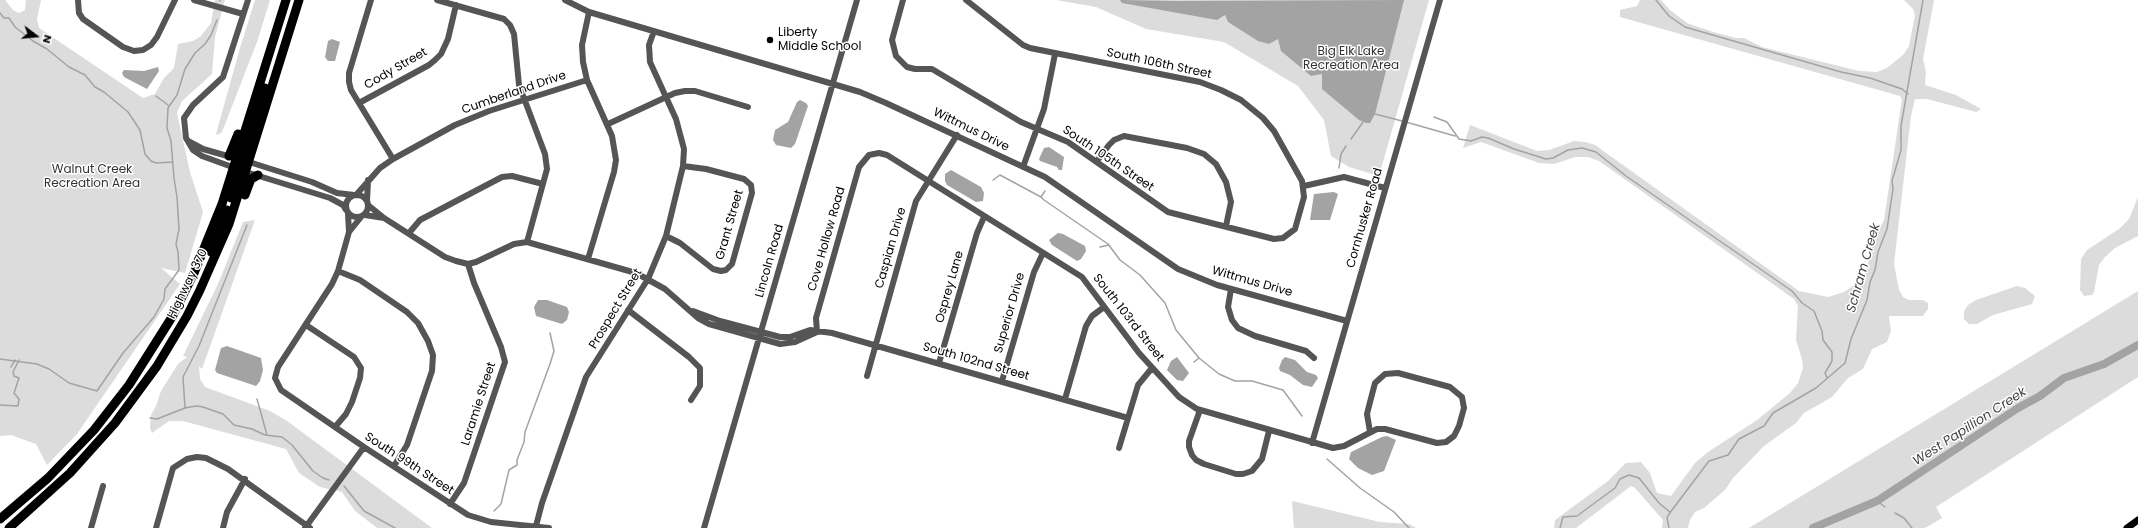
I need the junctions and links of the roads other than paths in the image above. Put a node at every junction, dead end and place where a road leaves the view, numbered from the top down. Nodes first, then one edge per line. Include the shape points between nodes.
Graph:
1 (78, 0) edge
2 (175, 0) edge
3 (194, 0) edge
4 (248, 0) edge
5 (286, 0) edge
6 (299, 0) edge
7 (371, 0) edge
8 (437, 0) edge
9 (565, 0) edge
10 (857, 0) edge
11 (903, 0) edge
12 (966, 0) edge
13 (1440, 0) edge
14 (456, 5) junction
15 (588, 12) junction
16 (243, 14) junction
17 (654, 32) junction
18 (1055, 54) junction
19 (587, 80) junction
20 (833, 84) junction
21 (666, 97) junction
22 (523, 100) junction
23 (359, 103) junction
24 (748, 107) dead end
25 (608, 124) junction
26 (1038, 128) junction
27 (957, 135) junction
28 (188, 141) junction
29 (869, 155) joint
30 (393, 159) junction
31 (1097, 161) junction
32 (240, 164) junction
33 (683, 166) junction
34 (1023, 167) junction
35 (258, 175) junction
36 (368, 180) junction
37 (928, 182) junction
38 (543, 184) junction
39 (1304, 186) junction
40 (1385, 188) junction
41 (344, 194) junction
42 (355, 195) junction
43 (368, 203) junction
44 (347, 212) junction
45 (363, 216) junction
46 (384, 218) junction
47 (984, 218) junction
48 (1226, 226) junction
49 (349, 232) junction
50 (409, 232) junction
51 (666, 236) junction
52 (526, 242) junction
53 (1043, 253) junction
54 (588, 259) junction
55 (468, 264) junction
56 (338, 271) junction
57 (648, 279) junction
58 (1231, 289) junction
59 (200, 290) junction
60 (193, 304) junction
61 (1104, 307) junction
62 (628, 310) junction
63 (1347, 321) junction
64 (306, 325) junction
65 (817, 332) junction
66 (760, 336) junction
67 (876, 345) junction
68 (1314, 358) dead end
69 (939, 363) junction
70 (1152, 368) junction
71 (867, 376) dead end
72 (1002, 381) junction
73 (1065, 399) junction
74 (691, 400) dead end
75 (1200, 410) junction
76 (1128, 418) junction
77 (335, 427) junction
78 (1269, 431) junction
79 (1370, 432) junction
80 (1312, 443) junction
81 (364, 447) junction
82 (1119, 448) dead end
83 (394, 466) junction
84 (244, 479) junction
85 (103, 486) dead end
86 (450, 504) junction
87 (14, 508) junction
88 (0, 519) edge
89 (2138, 520) edge
90 (0, 524) edge
91 (536, 526) junction
92 (308, 527) edge
93 (9, 528) edge
94 (91, 528) edge
95 (156, 528) edge
96 (223, 528) edge
97 (549, 528) edge
98 (704, 528) edge
99 (2127, 528) edge

1 - 2 street via 79,13 89,24 123,47 134,51 143,50 151,45
3 - 16 street
4 - 16 street
5 - 32 highway, Highway 370
6 - 32 highway, Highway 370
7 - 23 street via 349,73 351,90
8 - 14 street
9 - 15 street, Wittmus Drive
10 - 20 street, Lincoln Road
11 - 26 street, South 105th Street via 892,40 896,56 907,67 932,69 1021,122
12 - 18 street, South 106th Street via 1023,45
13 - 40 street, Cornhusker Road
14 - 22 street via 496,16 510,25 514,34
14 - 23 street, Cody Street via 448,39 441,54 430,65
15 - 17 street, Wittmus Drive
15 - 19 street via 582,45
16 - 28 street via 223,77 193,105 184,118 184,132
17 - 20 street, Wittmus Drive
17 - 21 street, Prospect Street via 648,56
18 - 26 street
18 - 39 street, South 106th Street via 1200,82 1232,95 1252,108 1274,131
19 - 22 street, Cumberland Drive
19 - 25 street
20 - 27 street, Wittmus Drive via 880,100
20 - 66 street, Lincoln Road
21 - 24 street via 685,91 696,91
21 - 25 street
21 - 33 street, Prospect Street via 681,133 684,149
22 - 30 street, Cumberland Drive via 455,125
22 - 38 street via 545,154 547,169
23 - 30 street
25 - 54 street via 615,148 614,172
26 - 31 street, South 105th Street via 1068,142
26 - 34 street
27 - 34 street, Wittmus Drive
27 - 37 street, Caspian Drive
28 - 32 street
28 - 32 street via 193,150 202,156
29 - 37 street, South 103rd Street via 887,155
29 - 65 street, Cove Hollow Road via 859,167 816,318
30 - 36 street, Cumberland Drive
31 - 48 street, South 105th Street via 1168,212
31 - 48 street via 1109,145 1124,136 1187,148 1204,154 1216,164 1226,182 1231,202
32 - 35 street
32 - 41 street via 312,182
32 - 59 highway, Highway 370 via 229,224
32 - 60 highway
32 - 87 highway, Highway 370 via 194,273 172,317 144,363 107,414 78,448
33 - 51 street, Prospect Street
33 - 51 street, Grant Street via 744,179 751,185 752,193 732,264 726,270 713,269 680,243
34 - 58 street, Wittmus Drive via 1063,188 1178,270
35 - 44 street via 330,198 343,205
35 - 59 highway via 251,179 229,239
36 - 41 street
36 - 42 street, Cumberland Drive
36 - 43 street
37 - 47 street, South 103rd Street
37 - 67 street, Caspian Drive via 916,201
38 - 50 street via 512,176 502,177 420,220
38 - 52 street
39 - 40 street via 1344,177
39 - 48 street, South 105th Street via 1304,197 1295,229 1283,238
40 - 63 street, Cornhusker Road
41 - 42 street
42 - 43 street via 362,196
42 - 44 street via 346,203
43 - 45 street
43 - 46 street
44 - 45 street via 354,217
44 - 49 street
45 - 46 street
45 - 49 street
46 - 50 street
47 - 53 street, South 103rd Street
47 - 69 street, Osprey Lane via 977,232
49 - 56 street
50 - 55 street via 445,257
51 - 57 street, Prospect Street
52 - 54 street
52 - 55 street via 514,244 485,259
53 - 61 street, South 103rd Street via 1082,277
53 - 72 street, Superior Drive via 1034,272
54 - 57 street
55 - 86 street, Laramie Street via 505,362 464,483
56 - 64 street via 325,297
56 - 83 street via 360,280 407,312 418,323 433,355 432,370 407,445
57 - 62 street, Prospect Street
57 - 66 street via 705,323
58 - 63 street, Wittmus Drive
58 - 68 street via 1228,307 1238,328 1255,336 1306,351
59 - 60 highway, Highway 370
60 - 93 highway, Highway 370 via 157,366 115,423 70,473
61 - 70 street, South 103rd Street
61 - 73 street via 1090,318 1086,326
62 - 74 street via 700,368 700,386
62 - 91 street, Prospect Street via 586,377
63 - 80 street, Cornhusker Road
64 - 77 street via 354,357 361,368 352,402
64 - 77 street, South 99th Street via 278,367 275,378 281,390
65 - 66 street via 787,344
65 - 67 street, South 102nd Street via 832,333
66 - 98 street, Lincoln Road
67 - 69 street, South 102nd Street
67 - 71 street, Caspian Drive
69 - 72 street, South 102nd Street
70 - 75 street, South 103rd Street via 1178,396
70 - 76 street via 1138,384
72 - 73 street, South 102nd Street
73 - 76 street, South 102nd Street
75 - 78 street, South 103rd Street
75 - 78 street via 1189,441 1192,455 1196,460 1220,469 1243,474 1252,471 1262,459
76 - 82 street
77 - 81 street, South 99th Street
78 - 80 street, South 103rd Street
79 - 79 street, South 103rd Street via 1367,414 1369,406 1375,383 1385,374 1398,373 1450,387 1462,397 1464,408 1457,432 1450,440 1441,443 1385,429
79 - 80 street, South 103rd Street via 1344,446 1333,448
81 - 83 street, South 99th Street
81 - 92 street
83 - 86 street, South 99th Street
84 - 92 street
84 - 95 street via 206,458 187,459 173,468
84 - 96 street via 227,512
85 - 94 street
86 - 91 street, South 99th Street via 468,515 490,522
87 - 88 highway, Highway 370
87 - 90 highway
89 - 99 main road
91 - 97 street, South 99th Street

